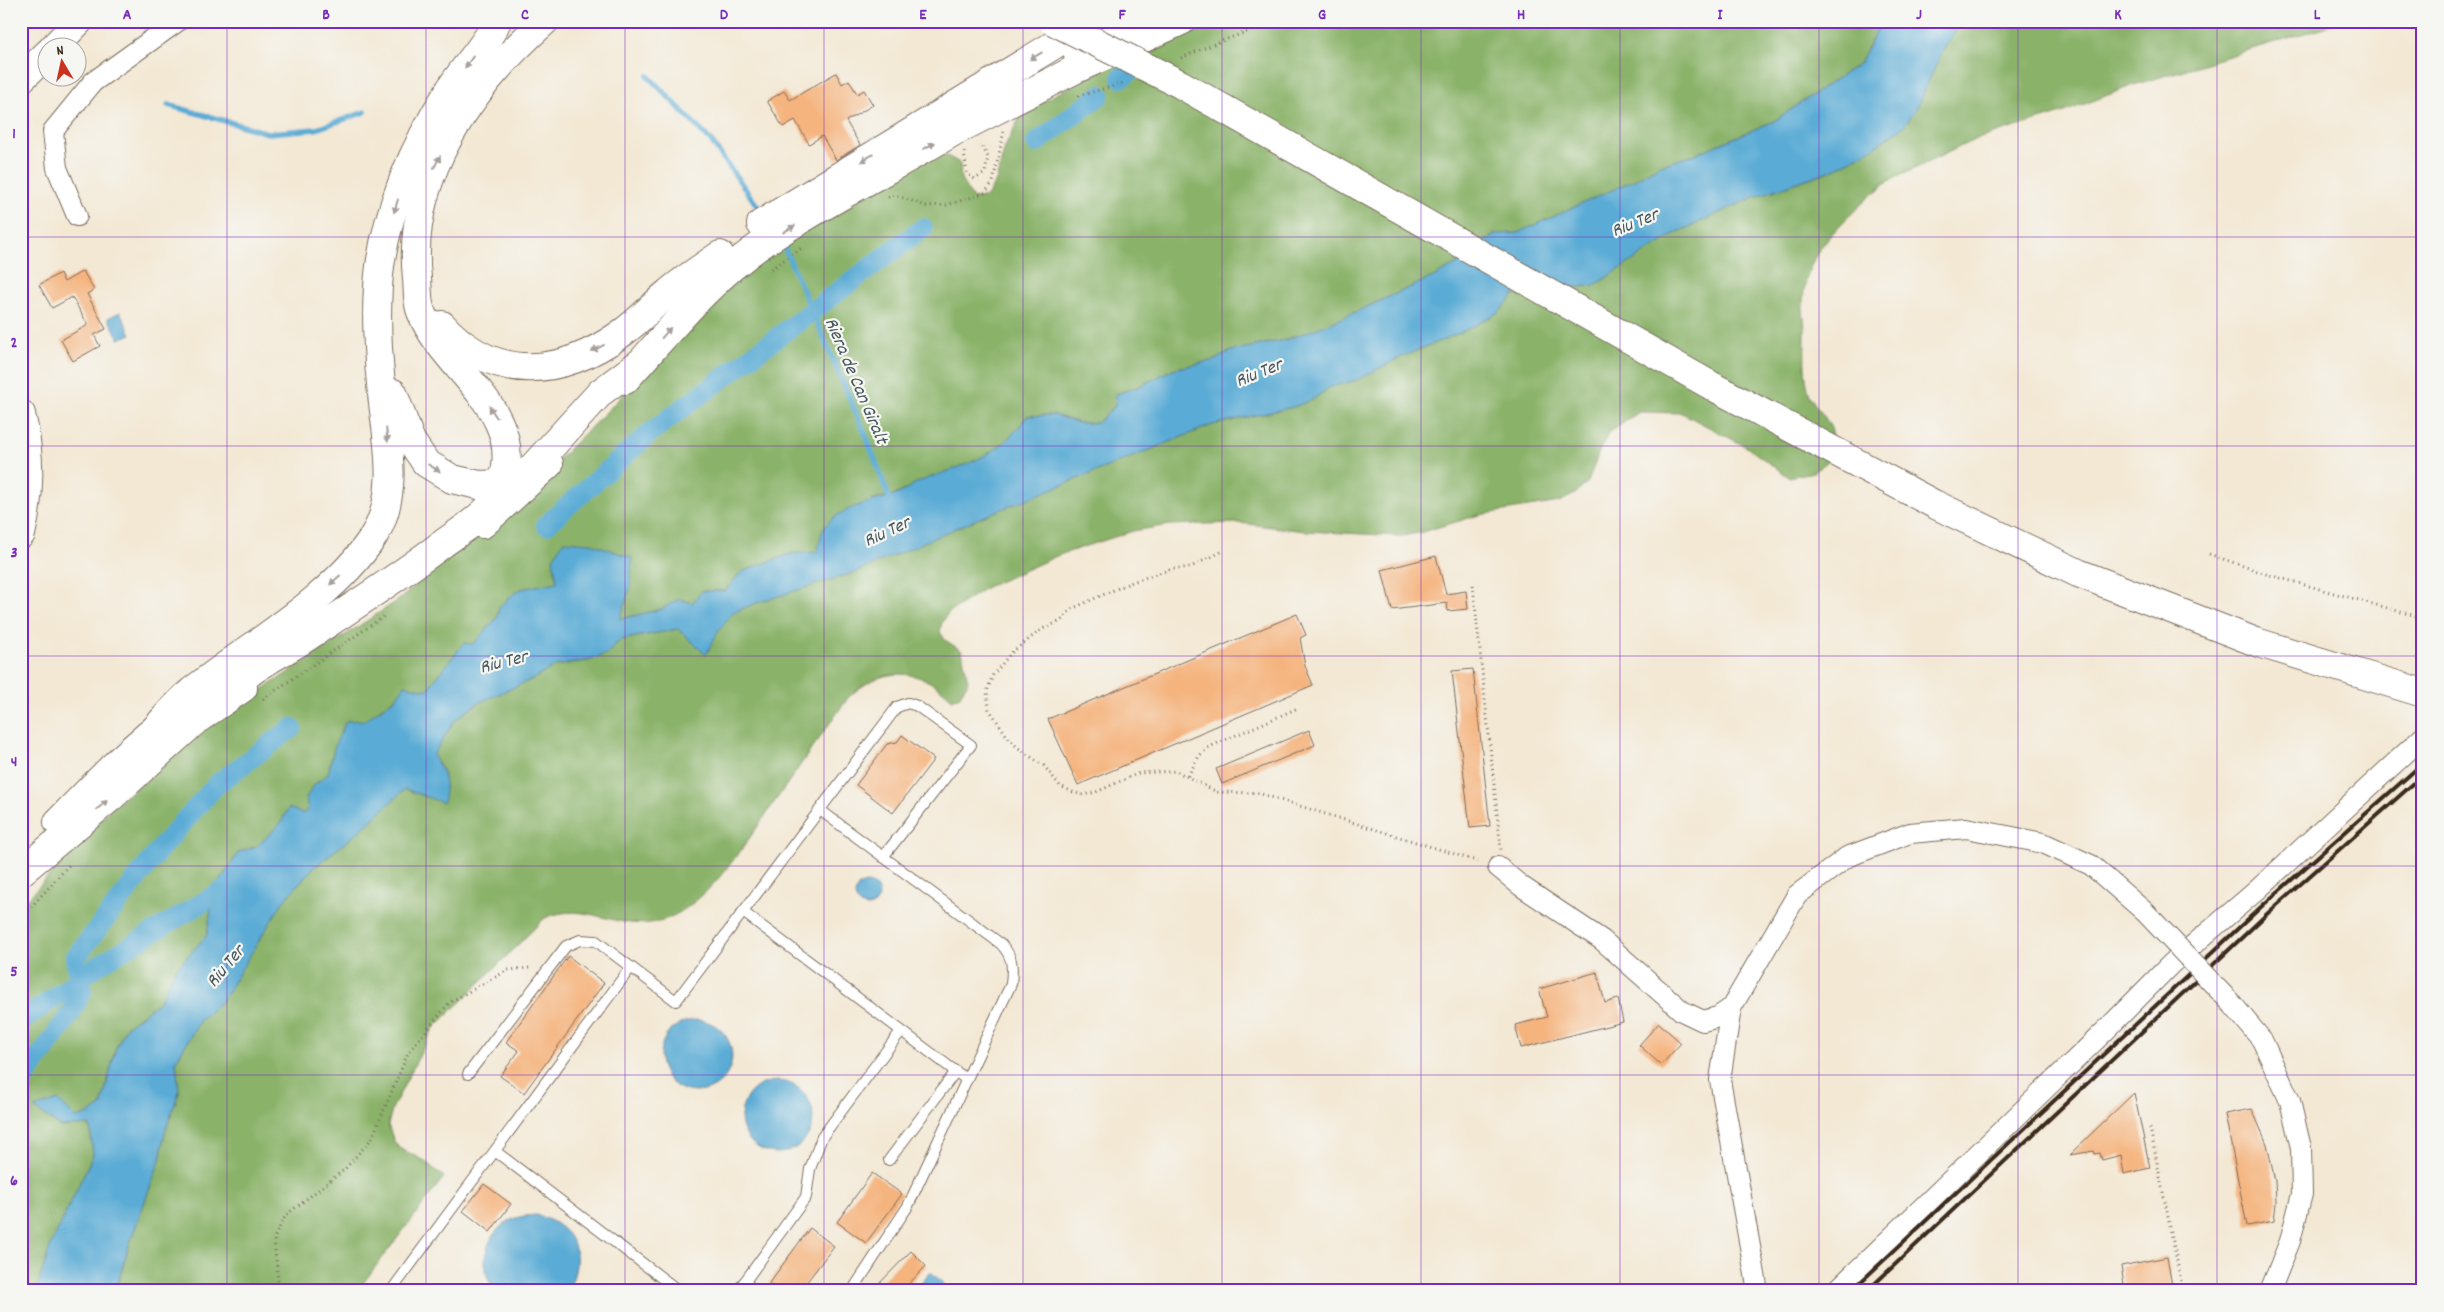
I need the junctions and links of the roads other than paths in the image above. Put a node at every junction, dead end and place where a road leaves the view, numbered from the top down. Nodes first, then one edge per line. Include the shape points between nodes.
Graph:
1 (79, 21) edge
2 (178, 21) edge
3 (496, 21) edge
4 (545, 21) edge
5 (1053, 21) edge
6 (1132, 21) edge
7 (1181, 21) edge
8 (1091, 22) edge
9 (63, 38) edge
10 (38, 63) edge
11 (21, 79) edge
12 (960, 144) junction
13 (77, 216) dead end
14 (720, 255) junction
15 (415, 260) junction
16 (379, 346) junction
17 (640, 363) junction
18 (21, 414) edge
19 (502, 484) junction
20 (21, 534) edge
21 (2423, 693) edge
22 (224, 700) junction
23 (156, 728) junction
24 (2423, 737) edge
25 (820, 810) junction
26 (883, 857) junction
27 (21, 865) edge
28 (1498, 867) road end
29 (21, 872) edge
30 (743, 912) junction
31 (631, 967) junction
32 (1730, 1008) junction
33 (901, 1031) junction
34 (956, 1071) junction
35 (468, 1074) dead end
36 (967, 1080) junction
37 (495, 1151) junction
38 (889, 1160) dead end
39 (741, 1286) edge
40 (392, 1291) edge
41 (679, 1291) edge
42 (756, 1291) edge
43 (852, 1291) edge
44 (1758, 1291) edge
45 (1836, 1291) edge
46 (2270, 1291) edge

1 - 9 main road
2 - 13 street via 94,82 53,130 57,168
3 -> 16 main road via 434,116 404,179 380,266
15 -> 4 main road via 415,235 421,206 433,170 451,136 471,100 496,68
5 - 21 main road, bridge via 1180,84 1712,386 1934,504 2078,573 2274,648
6 - 12 main road
7 - 12 main road via 1076,69
8 -> 14 main road via 796,202
10 - 11 main road
17 -> 12 main road via 722,276 762,245
14 -> 15 main road via 668,292 628,329 601,347 556,364 530,368 496,363 455,339 434,316 423,294
14 - 19 main road via 670,301
19 -> 15 main road via 508,458 505,436 496,416 421,313
16 -> 19 main road via 411,441 426,463 452,479 479,485
16 -> 23 main road via 390,480 386,505 374,535 351,566 318,596 189,694
17 - 19 main road via 601,392 530,470
17 - 22 main road via 550,463 470,535 375,604
18 - 20 main road via 30,469
19 - 22 main road via 490,506 458,533 368,597 250,672
19 - 23 main road via 362,591 221,681
29 -> 22 main road via 195,721
23 - 27 main road via 88,791
24 - 45 street via 2256,891 2171,964
25 - 26 lane
25 - 26 lane via 896,707 908,703 917,706 971,746
25 - 30 lane
26 - 36 lane via 1010,954 1013,966 1011,984
28 - 32 street via 1602,940 1682,1011 1703,1021 1718,1017
30 - 31 lane via 676,1000
30 - 33 lane
31 - 35 lane via 596,941 580,940 566,946
31 - 37 lane
32 - 44 street via 1720,1080
32 - 46 street, bridge via 1797,895 1847,857 1910,832 1966,828 2042,843 2091,865 2145,912 2233,1005 2262,1040 2290,1101 2301,1148 2302,1194 2290,1241
33 - 34 lane
33 - 39 lane via 822,1138 810,1169 806,1197
34 - 36 lane
34 - 38 lane
36 - 43 lane via 908,1206
37 - 40 lane
37 - 41 lane
39 - 42 lane

